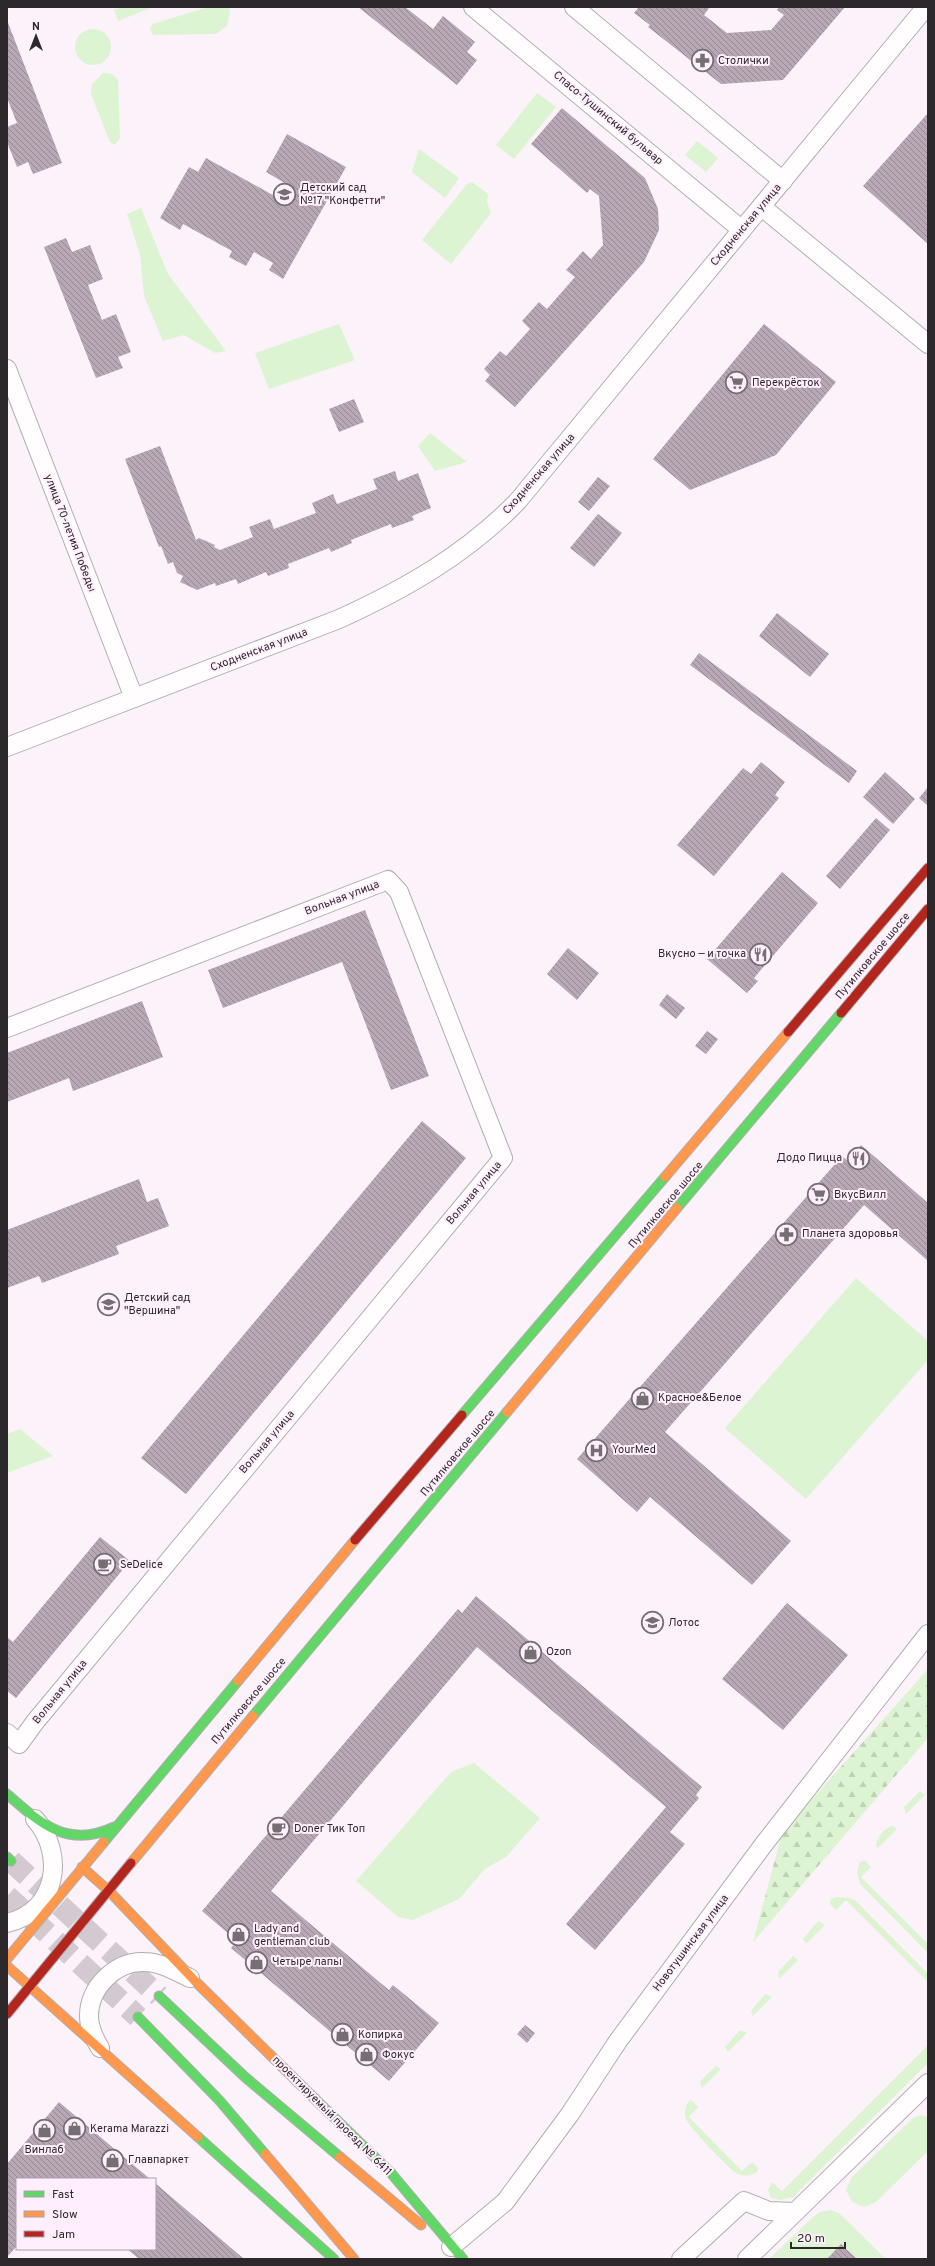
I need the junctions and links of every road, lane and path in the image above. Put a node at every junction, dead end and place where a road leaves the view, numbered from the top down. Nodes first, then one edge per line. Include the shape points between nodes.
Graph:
1 (473, 7) edge
2 (574, 7) edge
3 (926, 7) edge
4 (783, 181) junction
5 (762, 207) junction
6 (742, 230) junction
7 (928, 344) edge
8 (7, 368) edge
9 (134, 698) junction
10 (7, 747) edge
11 (928, 868) edge
12 (928, 909) edge
13 (7, 1028) edge
14 (928, 1634) edge
15 (7, 1733) edge
16 (7, 1794) edge
17 (34, 1818) junction
18 (117, 1825) junction
19 (82, 1867) junction
20 (109, 1891) junction
21 (7, 1923) edge
22 (7, 1959) edge
23 (7, 1966) edge
24 (194, 1980) junction
25 (30, 1985) junction
26 (159, 1996) tunnel mouth
27 (7, 2014) edge
28 (138, 2017) tunnel mouth
29 (100, 2049) junction
30 (928, 2083) edge
31 (794, 2212) junction
32 (459, 2255) edge
33 (334, 2259) edge
34 (354, 2259) edge
35 (681, 2259) edge
36 (747, 2259) edge

1 - 6 street, Спасо-Тушинский бульвар
2 - 4 street
3 - 4 street, Сходненская улица
4 - 5 street, Сходненская улица
5 - 6 street, Сходненская улица
5 - 7 street
6 - 9 street, Сходненская улица via 517,502 471,545 395,592 346,616
8 - 9 street, улица 70-летия Победы
9 - 10 street, Сходненская улица
11 - 18 main road, Путилковское шоссе via 328,1572
12 - 20 main road, Путилковское шоссе
13 - 15 street, Вольная улица via 388,880 399,892 503,1158 19,1744
14 - 32 street, Новотушинская улица via 764,1844 618,2041 570,2114 505,2202
16 - 17 main road
17 - 18 main road via 61,1832 78,1837 104,1834
17 - 21 street via 50,1841 54,1860 52,1878 48,1891 32,1910 21,1918
18 - 19 main road, Путилковское шоссе
19 - 20 main road, проектируемый проезд № 6411
19 - 22 main road, Путилковское шоссе
20 - 24 main road, проектируемый проезд № 6411
20 - 25 main road, Путилковское шоссе
23 - 25 main road, проектируемый проезд № 6411
24 - 29 street, проектируемый проезд № 6411 via 160,1965 144,1962 127,1965 112,1972 100,1984 92,1999 89,2016 92,2033
24 - 32 main road, проектируемый проезд № 6411 via 391,2173
25 - 27 main road, Путилковское шоссе
25 - 29 main road, проектируемый проезд № 6411
26 - 32 main road via 245,2077
28 - 34 main road via 219,2100
29 - 33 main road, проектируемый проезд № 6411
30 - 31 street
31 - 35 street via 769,2211 744,2201
31 - 36 street

